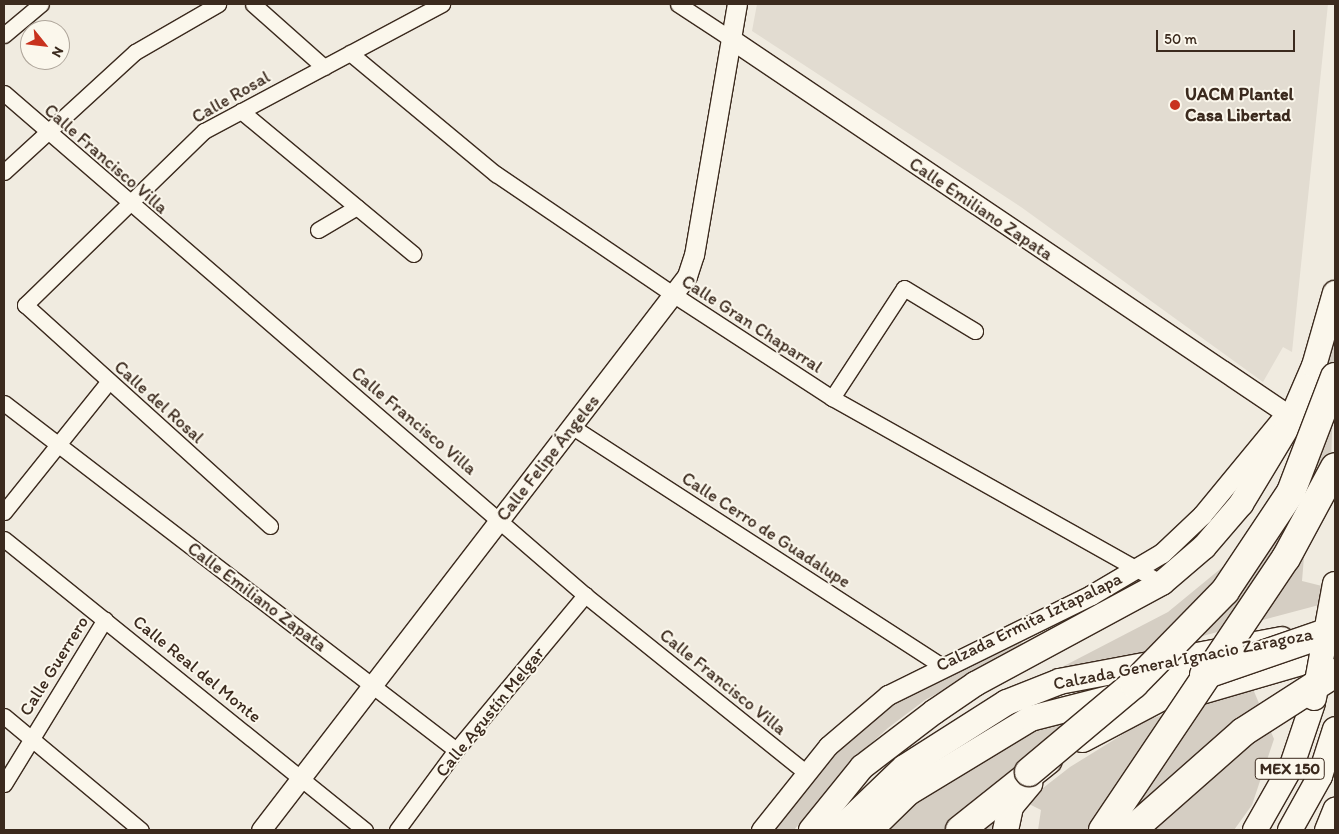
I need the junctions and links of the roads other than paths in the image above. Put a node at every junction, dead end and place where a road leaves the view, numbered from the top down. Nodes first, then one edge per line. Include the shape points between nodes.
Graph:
1 (41, 4) edge
2 (218, 4) edge
3 (253, 4) edge
4 (442, 4) edge
5 (678, 4) edge
6 (737, 4) edge
7 (4, 35) edge
8 (731, 39) junction
9 (350, 53) junction
10 (324, 67) junction
11 (4, 93) edge
12 (242, 111) junction
13 (47, 132) junction
14 (4, 172) edge
15 (128, 205) junction
16 (357, 207) junction
17 (318, 230) dead end
18 (413, 254) dead end
19 (1335, 293) edge
20 (674, 296) junction
21 (25, 305) joint
22 (975, 331) dead end
23 (1335, 377) edge
24 (108, 382) junction
25 (832, 398) junction
26 (4, 403) edge
27 (1289, 415) junction
28 (570, 426) junction
29 (57, 445) junction
30 (1335, 467) edge
31 (4, 512) edge
32 (501, 519) junction
33 (270, 526) dead end
34 (4, 539) edge
35 (1136, 570) junction
36 (1162, 583) junction
37 (1335, 584) edge
38 (585, 595) junction
39 (1045, 618) junction
40 (105, 619) junction
41 (1335, 630) edge
42 (1058, 642) junction
43 (1335, 644) edge
44 (1335, 652) edge
45 (941, 665) junction
46 (1335, 673) edge
47 (372, 684) junction
48 (4, 716) edge
49 (1335, 729) edge
50 (30, 739) junction
51 (456, 750) junction
52 (805, 772) junction
53 (1030, 772) junction
54 (303, 777) junction
55 (4, 784) edge
56 (1335, 810) edge
57 (141, 830) edge
58 (261, 830) edge
59 (365, 830) edge
60 (397, 830) edge
61 (761, 830) edge
62 (811, 830) edge
63 (838, 830) edge
64 (869, 830) edge
65 (960, 830) edge
66 (1005, 830) edge
67 (1103, 830) edge
68 (1132, 830) edge
69 (1255, 830) edge
70 (1290, 830) edge
71 (1328, 830) edge

1 - 7 street
2 - 13 street via 135,52
3 - 10 street
4 - 9 street, Calle Rosal
5 - 8 street, Calle Emiliano Zapata
6 - 8 street
8 - 20 street, Calle Felipe Ángeles via 694,255
8 - 27 street, Calle Emiliano Zapata
9 - 10 street, Calle Rosal
9 - 20 street, Calle Gran Chaparral via 496,174
10 - 12 street, Calle Rosal
11 - 13 street, Calle Francisco Villa
12 - 15 street, Calle Rosal via 204,131
12 - 16 street
13 - 14 street
13 - 15 street, Calle Francisco Villa
15 - 21 street, Calle Rosal
15 - 32 street, Calle Francisco Villa
16 - 17 street
16 - 18 street
19 - 27 main road, Calzada Ermita Iztapalapa via 1314,366
20 - 25 street, Calle Gran Chaparral
20 - 28 street, Calle Felipe Ángeles
21 - 24 street, Calle del Rosal
22 - 25 street via 904,288
23 - 53 highway, bridge via 1291,492 1225,591 1134,684
24 - 29 street
24 - 33 street, Calle del Rosal
25 - 35 street, Calle Gran Chaparral
26 - 29 street, Calle Emiliano Zapata
27 - 35 street, Calzada Ermita Iztapalapa via 1202,514 1162,553
27 - 36 main road, Calzada Ermita Iztapalapa via 1241,504 1204,546
28 - 32 street, Calle Felipe Ángeles
28 - 45 street, Calle Cerro de Guadalupe
29 - 31 street
29 - 47 street, Calle Emiliano Zapata
30 - 67 highway, bridge via 1286,558
32 - 38 street, Calle Francisco Villa
32 - 47 street, Calle Felipe Ángeles
34 - 40 street, Calle Real del Monte
35 - 36 street, Calle Gran Chaparral
35 - 39 street, Calzada Ermita Iztapalapa
36 - 42 main road, Calzada Ermita Iztapalapa
37 - 69 main road, MEX 150, bridge via 1313,703 1292,765
38 - 51 street, Calle Agustín Melgar
38 - 52 street, Calle Francisco Villa
39 - 42 street
39 - 45 street, Calzada Ermita Iztapalapa
40 - 50 street, Calle Guerrero
40 - 54 street, Calle Real del Monte
41 - 53 highway, bridge via 1181,686 1094,730
41 - 63 highway, Calzada General Ignacio Zaragoza via 1058,681 953,732 904,767
42 - 62 main road, Calzada Ermita Iztapalapa via 975,684 934,712 862,767
43 - 64 highway via 1074,703 1030,718 908,792
44 - 66 highway via 1207,688 1111,726 1045,768 1022,790 1010,806
45 - 52 street, Calzada Ermita Iztapalapa via 888,695 828,746
46 - 68 highway, bridge via 1243,732
47 - 51 street, Calle Emiliano Zapata
47 - 54 street, Calle Felipe Ángeles
48 - 50 street
49 - 70 main road, MEX 150 via 1320,776
50 - 55 street, Calle Guerrero
50 - 57 street
51 - 60 street, Calle Agustín Melgar
52 - 61 street, Calzada Ermita Iztapalapa
53 - 65 highway
54 - 58 street, Calle Felipe Ángeles
54 - 59 street, Calle Real del Monte
56 - 71 highway

